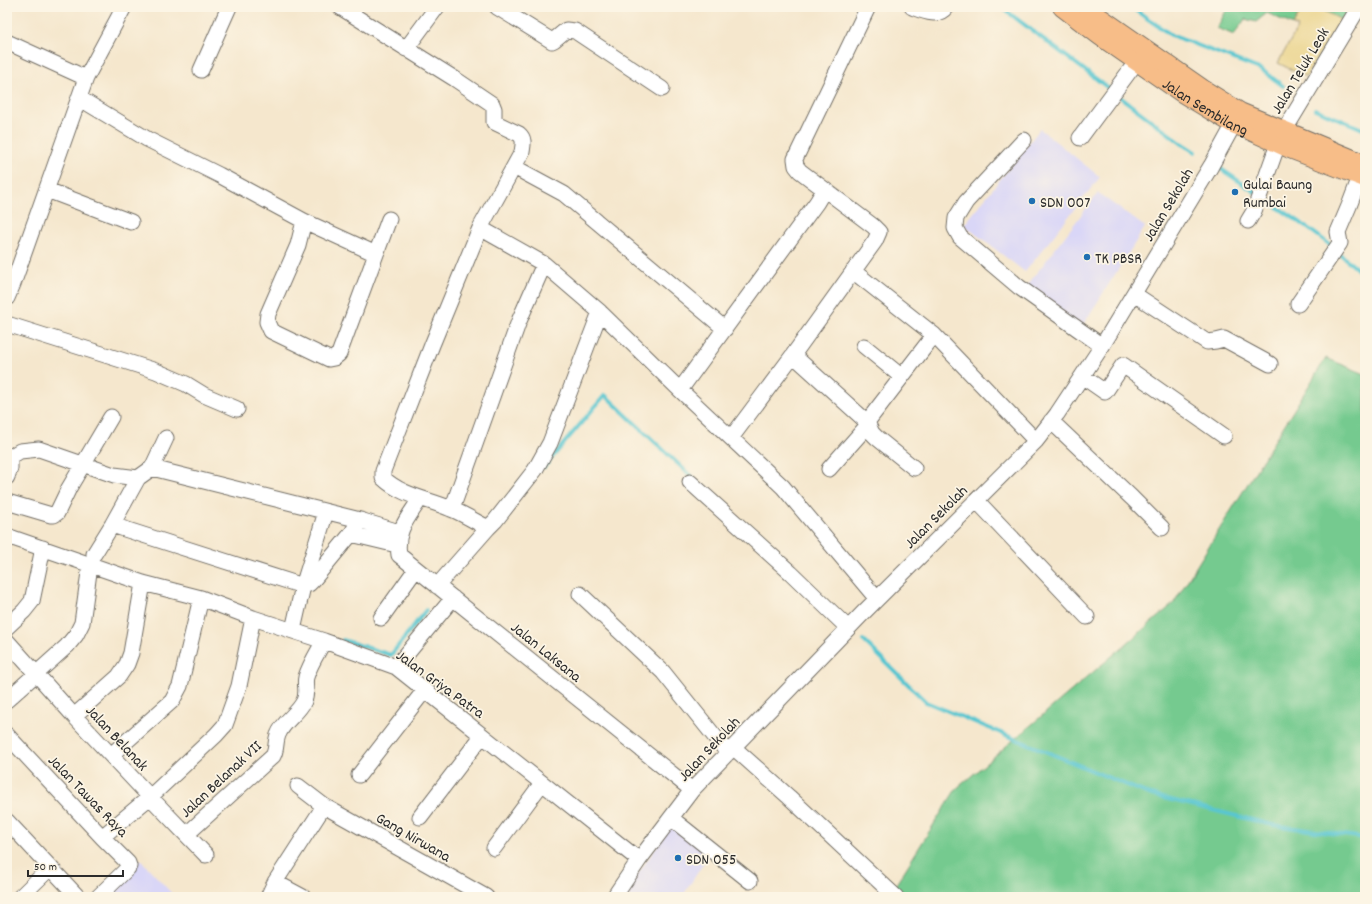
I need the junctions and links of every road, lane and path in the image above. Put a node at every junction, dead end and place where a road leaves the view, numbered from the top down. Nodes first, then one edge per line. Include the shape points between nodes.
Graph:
1 (124, 7) edge
2 (230, 7) edge
3 (340, 7) edge
4 (437, 7) edge
5 (497, 7) edge
6 (868, 7) edge
7 (912, 7) edge
8 (946, 7) edge
9 (1062, 7) edge
10 (1087, 7) edge
11 (1359, 7) edge
12 (1365, 11) edge
13 (7, 42) edge
14 (406, 49) junction
15 (1137, 61) junction
16 (201, 70) dead end
17 (86, 78) junction
18 (662, 89) dead end
19 (79, 98) junction
20 (1237, 118) junction
21 (1281, 137) junction
22 (1080, 138) dead end
23 (1024, 140) dead end
24 (514, 167) junction
25 (1363, 173) edge
26 (47, 190) junction
27 (824, 190) junction
28 (389, 219) dead end
29 (304, 221) junction
30 (1248, 221) dead end
31 (131, 222) dead end
32 (480, 228) junction
33 (376, 254) junction
34 (544, 264) junction
35 (853, 271) junction
36 (10, 282) edge
37 (1134, 294) junction
38 (7, 298) edge
39 (1298, 304) dead end
40 (600, 312) junction
41 (7, 324) edge
42 (725, 329) junction
43 (934, 335) junction
44 (864, 346) dead end
45 (1102, 346) junction
46 (794, 355) junction
47 (1270, 364) dead end
48 (1082, 376) junction
49 (902, 377) junction
50 (680, 390) junction
51 (237, 409) dead end
52 (111, 417) dead end
53 (1052, 421) junction
54 (867, 424) junction
55 (1224, 436) dead end
56 (166, 438) dead end
57 (731, 438) junction
58 (1036, 441) junction
59 (8, 456) edge
60 (82, 464) junction
61 (152, 468) junction
62 (914, 468) dead end
63 (829, 469) dead end
64 (7, 477) edge
65 (138, 478) junction
66 (690, 482) dead end
67 (420, 499) junction
68 (976, 501) junction
69 (7, 502) edge
70 (452, 509) junction
71 (326, 512) junction
72 (360, 520) junction
73 (112, 525) junction
74 (488, 528) junction
75 (1162, 528) dead end
76 (351, 534) junction
77 (7, 536) edge
78 (398, 539) junction
79 (43, 548) junction
80 (92, 559) junction
81 (416, 569) junction
82 (143, 583) junction
83 (303, 586) junction
84 (437, 586) junction
85 (580, 594) dead end
86 (201, 598) junction
87 (453, 598) junction
88 (877, 599) junction
89 (1087, 617) dead end
90 (253, 618) junction
91 (381, 618) dead end
92 (294, 626) junction
93 (7, 627) edge
94 (849, 627) junction
95 (7, 641) edge
96 (324, 641) junction
97 (396, 667) junction
98 (36, 674) junction
99 (424, 691) junction
100 (7, 700) edge
101 (74, 716) junction
102 (482, 736) junction
103 (10, 744) edge
104 (730, 750) junction
105 (111, 755) junction
106 (359, 775) dead end
107 (542, 783) junction
108 (298, 786) dead end
109 (692, 790) junction
110 (150, 797) junction
111 (324, 806) junction
112 (420, 817) dead end
113 (671, 818) junction
114 (8, 826) edge
115 (187, 834) junction
116 (102, 837) junction
117 (494, 848) dead end
118 (206, 855) dead end
119 (639, 860) junction
120 (50, 868) junction
121 (750, 881) dead end
122 (275, 882) junction
123 (20, 897) edge
124 (78, 897) edge
125 (98, 897) edge
126 (268, 897) edge
127 (303, 897) edge
128 (486, 897) edge
129 (614, 897) edge
130 (896, 897) edge

1 - 17 street
2 - 16 street
3 - 14 street
4 - 14 street
5 - 18 street via 552,41 566,30 575,31
6 - 27 street via 795,160 800,171
7 - 8 street via 936,14
9 - 15 main road, Jalan Sembilang
10 - 20 main road, Jalan Sembilang via 1203,89
11 - 12 street
11 - 21 street, Jalan Teluk Leok
13 - 17 street
14 - 24 street via 492,104 494,122 522,137 522,152
15 - 20 main road, Jalan Sembilang via 1182,93
15 - 22 street
17 - 19 street
19 - 26 street
19 - 29 street via 147,139
20 - 21 main road, Jalan Sembilang
20 - 37 street, Jalan Sekolah
21 - 25 main road, Jalan Sembilang
21 - 30 street, Jalan Teluk Leok
23 - 45 street via 966,202 956,218 955,228 960,238 1019,287
24 - 32 street
24 - 42 street via 564,194
25 - 39 street via 1338,232 1336,249
26 - 31 street
26 - 36 street
27 - 35 street via 879,232
27 - 42 street
28 - 33 street
29 - 33 street
29 - 33 street via 298,245 268,314 267,322 271,331 329,359 339,354
32 - 34 street
32 - 67 street via 383,471 383,478 389,484
34 - 40 street
34 - 70 street via 519,321
35 - 43 street
35 - 46 street
36 - 38 street
37 - 45 street, Jalan Sekolah
37 - 47 street via 1207,342 1224,339
40 - 50 street
40 - 74 street via 550,443 535,470
41 - 51 street via 156,371
42 - 50 street
43 - 49 street
43 - 58 street
44 - 49 street
45 - 48 street, Jalan Sekolah
46 - 54 street
46 - 57 street
48 - 53 street, Jalan Sekolah
48 - 55 street via 1105,392 1123,365
49 - 54 street
50 - 57 street
52 - 60 street
53 - 58 street, Jalan Sekolah
53 - 75 street
54 - 62 street via 877,438
54 - 63 street
56 - 61 street
57 - 88 street via 783,487
58 - 68 street, Jalan Sekolah
59 - 60 street via 20,450 39,449
59 - 64 street via 10,468
60 - 65 street via 114,475
60 - 69 street via 54,515
61 - 65 street
61 - 71 street
65 - 73 street
66 - 94 street
67 - 70 street
67 - 78 street
68 - 88 street, Jalan Sekolah
68 - 89 street
70 - 74 street
71 - 72 street
71 - 83 street
72 - 76 street
72 - 78 street
73 - 80 street
73 - 83 street
74 - 84 street
76 - 78 street
76 - 83 street via 313,580
77 - 79 street, Jalan Griya Patra
78 - 81 street, Jalan Laksana via 399,556
79 - 80 street, Jalan Griya Patra
79 - 93 street via 32,600
80 - 82 street, Jalan Griya Patra
80 - 98 street via 82,623 67,646
81 - 84 street, Jalan Laksana
81 - 91 street
82 - 86 street, Jalan Griya Patra
82 - 101 street via 127,664 119,676
83 - 92 street
84 - 87 street, Jalan Laksana
85 - 104 street via 663,672
86 - 90 street, Jalan Griya Patra
86 - 105 street via 177,694
87 - 97 street
87 - 109 street, Jalan Laksana
88 - 94 street, Jalan Sekolah
90 - 92 street, Jalan Griya Patra
90 - 110 street via 239,686 225,724
92 - 96 street, Jalan Griya Patra
94 - 104 street, Jalan Sekolah
95 - 98 street, Jalan Belanak
96 - 97 street, Jalan Griya Patra
96 - 115 street, Jalan Belanak VII via 306,676 307,691 304,699 278,736 273,756
97 - 99 street, Jalan Griya Patra
98 - 100 street
98 - 101 street, Jalan Belanak
99 - 102 street, Jalan Griya Patra
99 - 106 street
101 - 105 street, Jalan Belanak
102 - 107 street, Jalan Griya Patra
102 - 112 street
103 - 116 street, Jalan Tawas Raya
104 - 109 street, Jalan Sekolah
104 - 130 street via 800,808
105 - 110 street, Jalan Belanak
107 - 117 street
107 - 119 street, Jalan Griya Patra
108 - 111 street, Gang Nirwana
109 - 113 street, Jalan Sekolah
110 - 115 street, Jalan Belanak
110 - 116 street
111 - 122 street
111 - 128 street, Gang Nirwana
113 - 119 street, Jalan Sekolah
113 - 121 street
114 - 120 street
115 - 118 street, Jalan Belanak
116 - 125 street, Jalan Tawas Raya via 129,866
119 - 129 street, Jalan Sekolah
120 - 123 street
120 - 124 street
122 - 126 street
122 - 127 street

